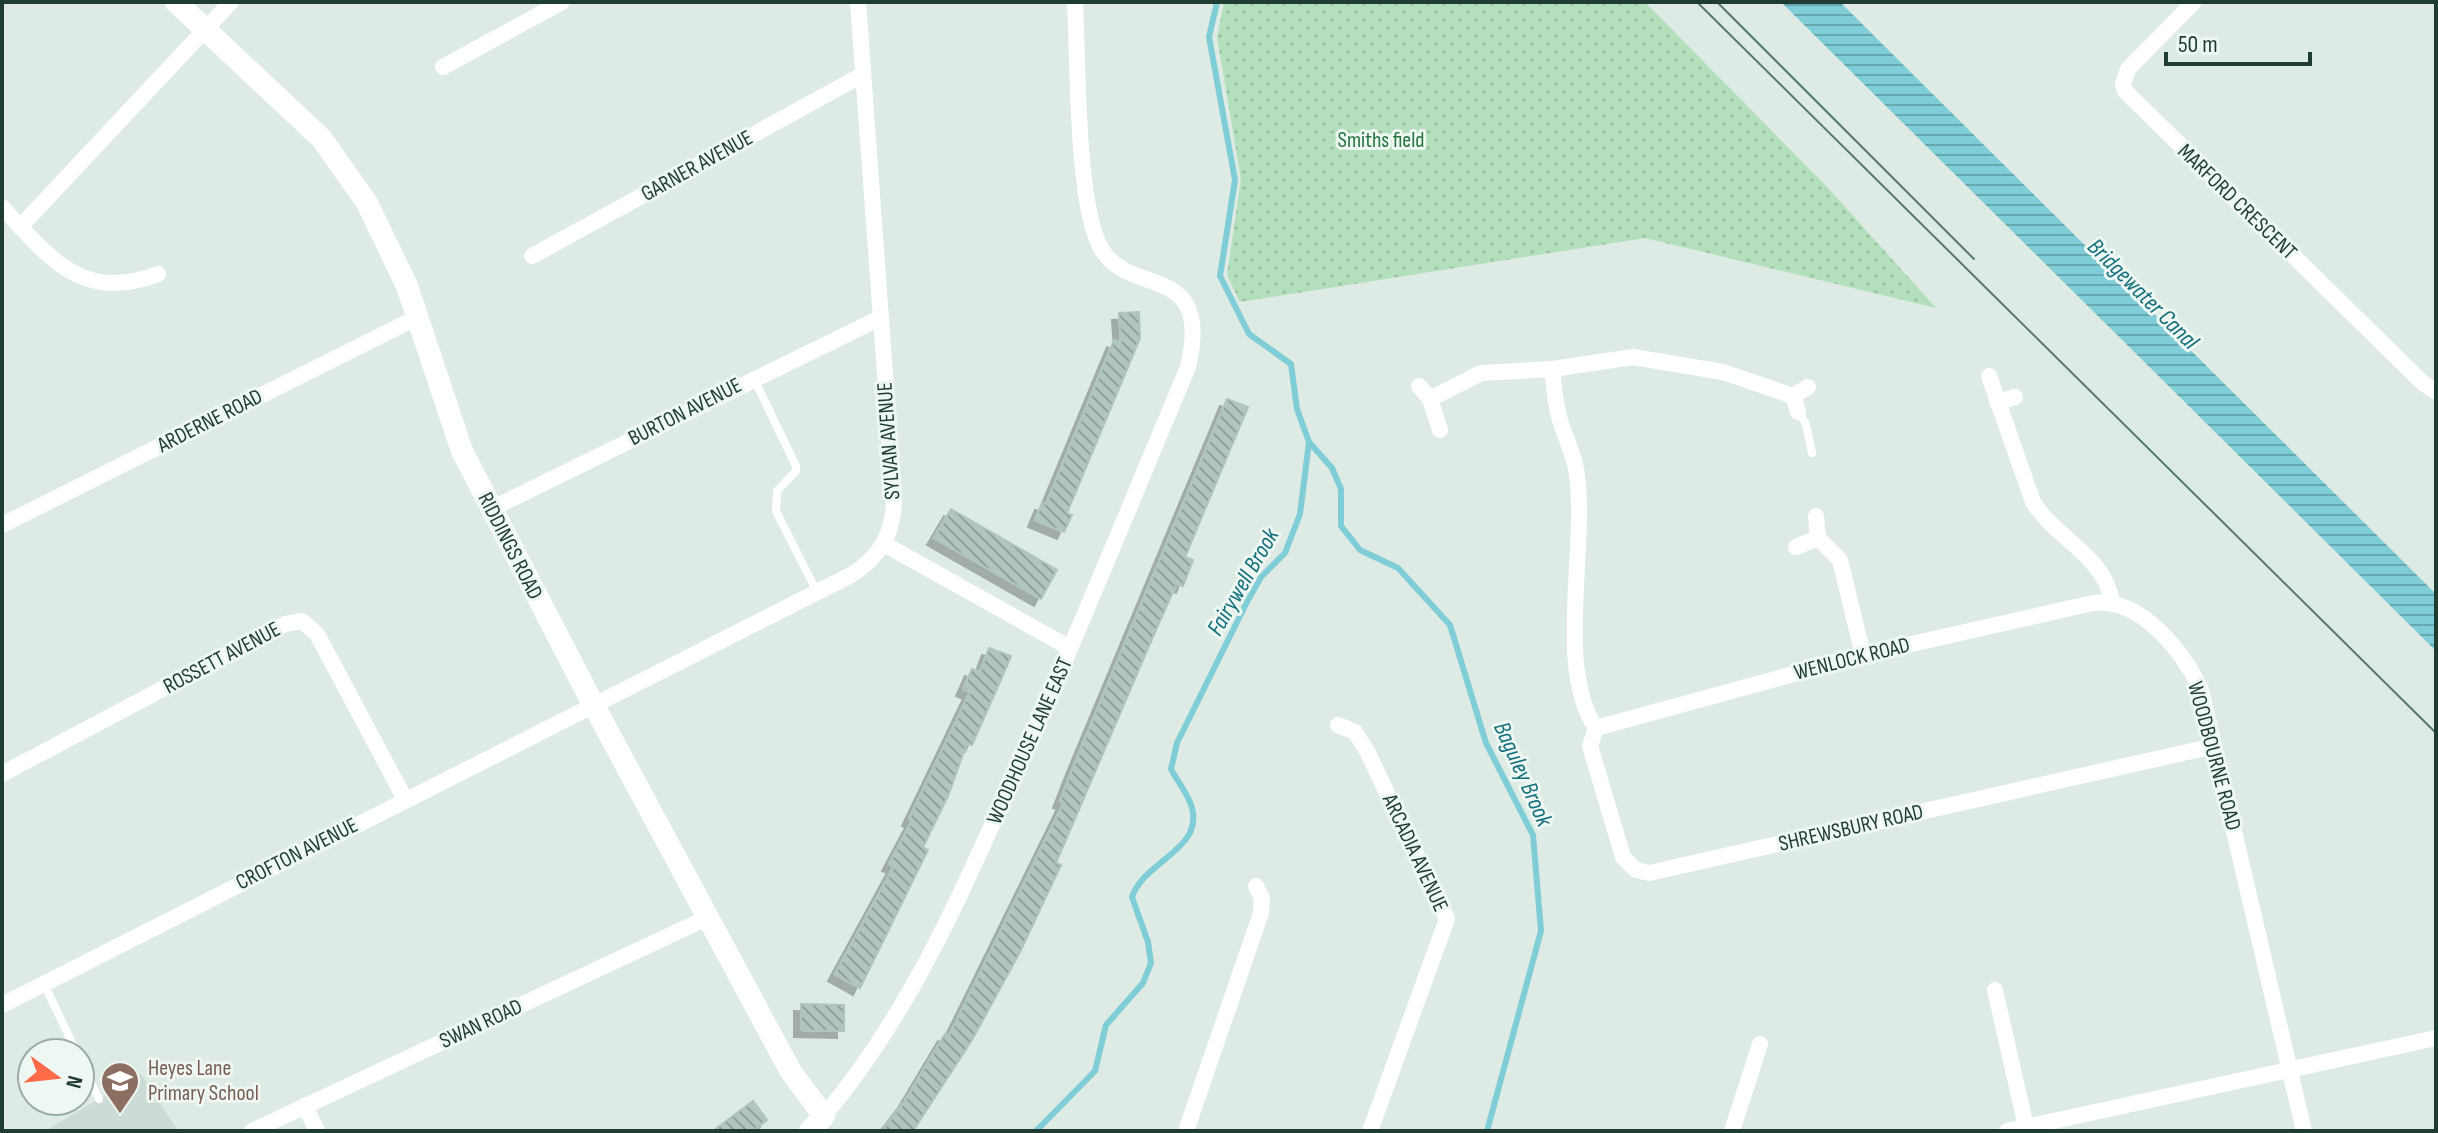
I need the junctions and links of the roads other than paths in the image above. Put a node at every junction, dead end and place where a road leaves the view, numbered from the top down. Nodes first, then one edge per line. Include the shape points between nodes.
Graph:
1 (176, 2) edge
2 (231, 2) edge
3 (562, 2) edge
4 (858, 2) edge
5 (1075, 2) edge
6 (2194, 2) edge
7 (205, 29) junction
8 (443, 67) dead end
9 (862, 75) junction
10 (2, 207) edge
11 (20, 227) junction
12 (532, 256) dead end
13 (158, 274) dead end
14 (418, 317) junction
15 (880, 318) junction
16 (1552, 369) junction
17 (1989, 376) dead end
18 (753, 378) junction
19 (2436, 392) edge
20 (2015, 397) dead end
21 (1800, 399) joint
22 (1997, 402) junction
23 (1440, 430) dead end
24 (1812, 453) dead end
25 (491, 509) junction
26 (1816, 516) dead end
27 (2, 525) edge
28 (1818, 538) junction
29 (884, 544) junction
30 (1796, 547) dead end
31 (817, 592) junction
32 (2112, 602) junction
33 (1070, 648) junction
34 (1863, 655) junction
35 (593, 704) junction
36 (1338, 725) dead end
37 (1596, 728) junction
38 (2214, 746) junction
39 (2, 774) edge
40 (405, 799) junction
41 (1256, 886) dead end
42 (709, 917) junction
43 (44, 983) junction
44 (1995, 990) dead end
45 (2, 1005) edge
46 (69, 1037) edge
47 (2436, 1038) edge
48 (1760, 1044) dead end
49 (2289, 1069) junction
50 (96, 1093) edge
51 (99, 1099) dead end
52 (305, 1106) junction
53 (817, 1124) edge
54 (2026, 1127) junction
55 (252, 1131) edge
56 (317, 1131) edge
57 (1186, 1131) edge
58 (1370, 1131) edge
59 (1732, 1131) edge
60 (2007, 1131) edge
61 (2304, 1131) edge

1 - 7 street, RIDDINGS ROAD
2 - 7 street
3 - 8 street
4 - 9 street, SYLVAN AVENUE
5 - 33 street, WOODHOUSE LANE EAST via 1087,215 1103,251 1116,265 1176,293 1187,307 1194,342
6 - 19 street, MARFORD CRESCENT via 2128,69 2125,91
7 - 11 street
7 - 14 street, RIDDINGS ROAD via 336,156 381,228
9 - 12 street, GARNER AVENUE
9 - 15 street, SYLVAN AVENUE
10 - 11 street
11 - 13 street via 53,260 87,279 127,285
14 - 25 street, RIDDINGS ROAD via 462,451
14 - 27 street, ARDERNE ROAD
15 - 18 street, BURTON AVENUE
15 - 29 street, SYLVAN AVENUE via 894,498
16 - 21 street via 1603,360 1661,359 1723,372
16 - 23 street via 1481,373 1424,393
16 - 37 street, SHREWSBURY ROAD via 1558,414 1576,470 1574,634 1587,715
17 - 22 street
18 - 25 street, BURTON AVENUE
18 - 31 lane via 796,466 777,491 776,511
20 - 22 street
21 - 24 lane
22 - 32 street via 2033,502 2094,563
25 - 35 street, RIDDINGS ROAD
26 - 28 street
28 - 30 street
28 - 34 street via 1840,560
29 - 31 street via 865,566
29 - 33 street
31 - 35 street
32 - 34 street, WENLOCK ROAD
32 - 38 street, WOODBOURNE ROAD via 2133,609 2188,664 2201,690
33 - 53 street, WOODHOUSE LANE EAST via 984,845 910,995 869,1059
34 - 37 street, WENLOCK ROAD
35 - 40 street, CROFTON AVENUE
35 - 42 street, RIDDINGS ROAD
36 - 58 street, ARCADIA AVENUE via 1355,732 1367,751 1447,919
37 - 38 street, SHREWSBURY ROAD via 1590,746 1623,857 1636,870 1649,873
38 - 49 street, WOODBOURNE ROAD
39 - 40 street, ROSSETT AVENUE via 285,624 302,621 317,634
40 - 43 street, CROFTON AVENUE
41 - 57 street via 1261,913
42 - 52 street, SWAN ROAD
42 - 53 street, RIDDINGS ROAD
43 - 45 street, CROFTON AVENUE
43 - 46 lane
44 - 54 street
47 - 49 street
48 - 59 street
49 - 54 street
49 - 61 street, WOODBOURNE ROAD
50 - 51 lane
52 - 55 street, SWAN ROAD
52 - 56 street
54 - 60 street

